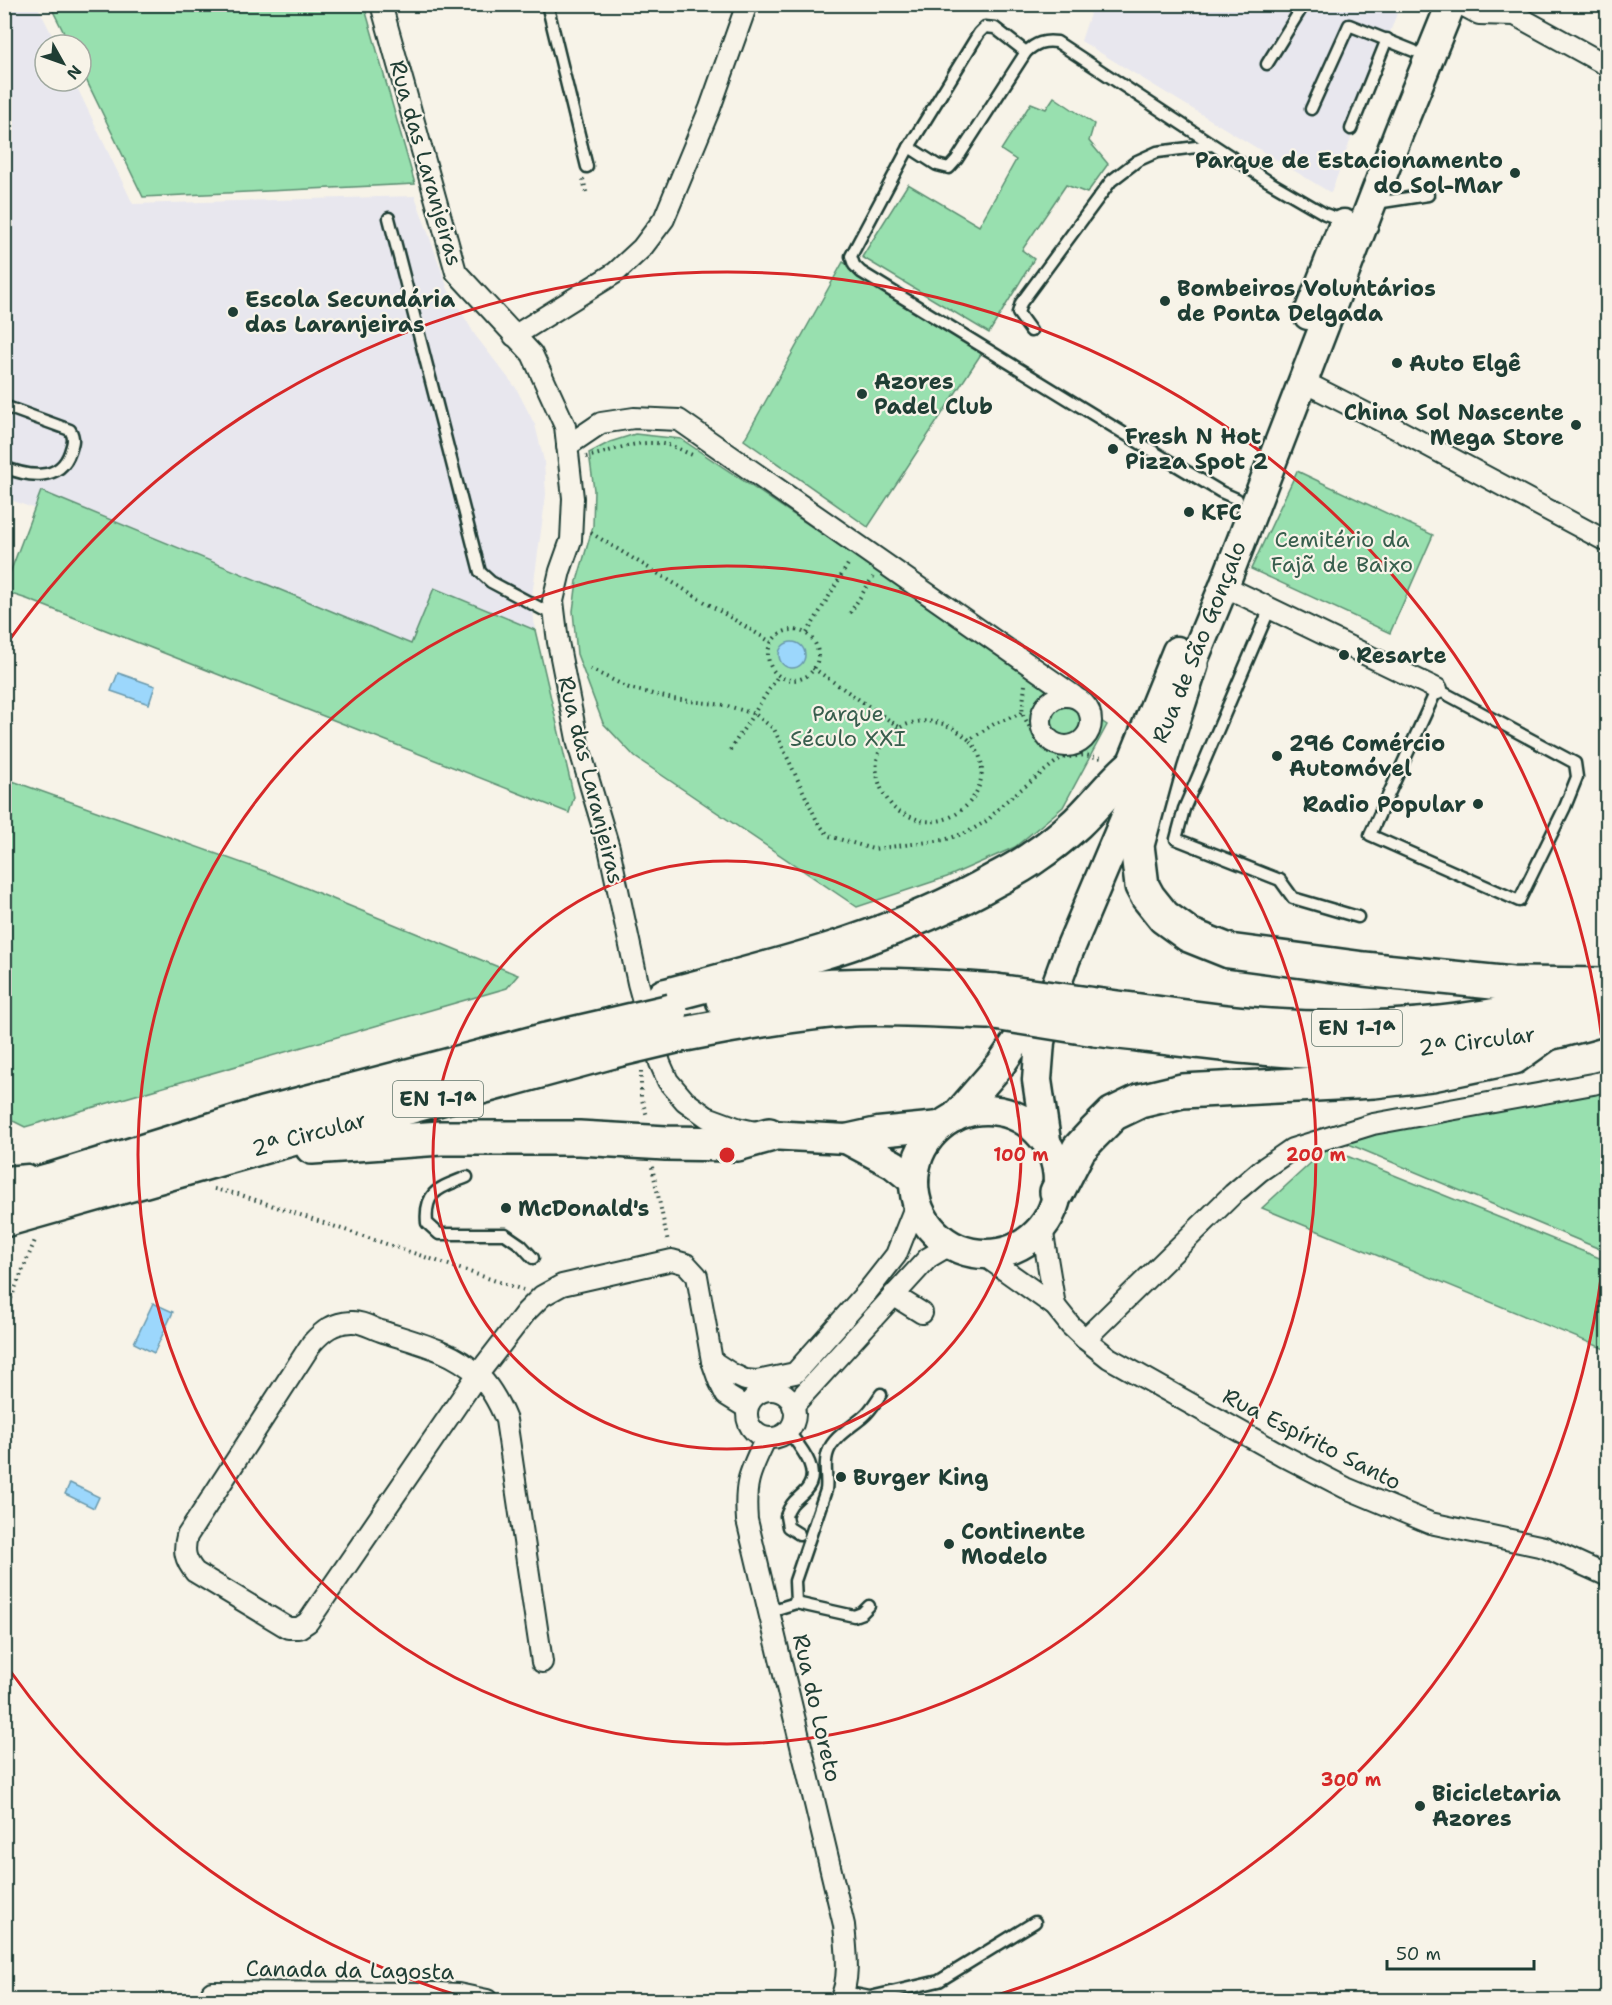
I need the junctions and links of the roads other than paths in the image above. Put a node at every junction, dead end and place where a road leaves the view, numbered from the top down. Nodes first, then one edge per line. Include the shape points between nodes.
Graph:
1 (381, 4) edge
2 (547, 4) edge
3 (747, 4) edge
4 (1304, 4) edge
5 (1431, 4) edge
6 (1450, 4) edge
7 (1460, 4) edge
8 (1388, 39) junction
9 (1414, 51) junction
10 (1026, 52) junction
11 (1267, 64) dead end
12 (1608, 66) edge
13 (1311, 109) dead end
14 (1351, 129) dead end
15 (1212, 146) junction
16 (909, 147) junction
17 (587, 167) dead end
18 (1428, 195) dead end
19 (1372, 203) junction
20 (389, 218) dead end
21 (1345, 221) junction
22 (1031, 331) dead end
23 (514, 336) junction
24 (1304, 382) junction
25 (4, 406) edge
26 (567, 454) junction
27 (4, 466) edge
28 (1237, 499) junction
29 (1608, 542) edge
30 (1224, 586) junction
31 (1270, 608) junction
32 (555, 616) junction
33 (1191, 665) junction
34 (1031, 677) junction
35 (1437, 689) junction
36 (1074, 696) junction
37 (1047, 705) junction
38 (1131, 767) junction
39 (1358, 916) dead end
40 (1608, 987) edge
41 (672, 1014) junction
42 (1099, 1017) junction
43 (1608, 1017) edge
44 (1549, 1032) junction
45 (612, 1038) junction
46 (1608, 1080) edge
47 (948, 1122) junction
48 (769, 1135) junction
49 (846, 1139) junction
50 (1046, 1141) junction
51 (262, 1147) junction
52 (4, 1172) edge
53 (467, 1178) dead end
54 (51, 1180) junction
55 (915, 1191) junction
56 (4, 1192) edge
57 (1057, 1192) junction
58 (4, 1220) edge
59 (1042, 1228) junction
60 (950, 1245) junction
61 (982, 1254) junction
62 (533, 1258) dead end
63 (893, 1296) junction
64 (1055, 1306) junction
65 (922, 1313) dead end
66 (1085, 1339) junction
67 (712, 1361) junction
68 (795, 1373) junction
69 (478, 1374) junction
70 (881, 1394) dead end
71 (788, 1400) junction
72 (747, 1408) junction
73 (788, 1431) junction
74 (766, 1438) junction
75 (799, 1534) dead end
76 (1608, 1576) edge
77 (796, 1604) junction
78 (869, 1606) dead end
79 (770, 1611) junction
80 (542, 1662) dead end
81 (1035, 1922) dead end
82 (212, 1992) dead end
83 (842, 1996) edge
84 (487, 2001) edge

1 - 23 street, Rua das Laranjeiras via 456,272
2 - 17 lane
3 - 23 street via 664,219 642,248 615,273
4 - 11 lane
5 - 9 main road, Rua de São Gonçalo
6 - 19 main road, Rua de São Gonçalo
7 - 12 street via 1479,14 1515,15
8 - 9 lane
8 - 13 lane via 1349,25
8 - 14 lane
9 - 21 main road, Rua de São Gonçalo
10 - 15 lane via 1034,44 1057,42
10 - 16 lane via 949,168
10 - 16 lane via 995,28 985,27
15 - 21 lane via 1325,214
15 - 22 lane via 1157,152 1137,161 1111,181 1021,303 1018,313
16 - 28 lane via 851,256 854,265 1169,461
18 - 19 lane
19 - 24 main road, Rua de São Gonçalo
20 - 32 lane via 480,572 491,582
21 - 28 main road, Rua de São Gonçalo
23 - 26 street, Rua das Laranjeiras via 532,354 565,426
24 - 29 street
24 - 30 main road, Rua de São Gonçalo
25 - 27 lane via 70,430 74,440 66,462 55,472 36,475
26 - 32 street, Rua das Laranjeiras via 573,498 571,540 553,601
26 - 34 street via 601,423 633,418 679,420
28 - 38 main road, Rua de São Gonçalo
30 - 31 street
30 - 33 main road, Rua de São Gonçalo
31 - 35 street
31 - 39 lane via 1184,808 1176,839 1280,880 1293,898
32 - 48 street, Rua das Laranjeiras via 578,744 609,848 660,1063 684,1101 707,1117
33 - 40 highway via 1137,845 1142,886 1164,917 1188,935 1229,951 1512,984
33 - 50 main road, Rua de São Gonçalo via 1049,1005 1040,1042 1037,1080
34 - 36 street
34 - 37 street
35 - 35 lane via 1575,763 1577,777 1520,901 1370,835
36 - 37 street via 1065,695
36 - 37 street via 1088,708 1091,721 1085,737 1072,745 1059,744 1046,735 1042,725
38 - 41 highway via 1078,822 1034,858 981,888 867,939 779,965
38 - 47 main road, Rua de São Gonçalo via 1019,1038 1001,1064
40 - 42 highway, 2ª Circular / EN 1-1ª via 1542,1007 1449,1023 1359,1028
41 - 42 highway, EN 1-1ª, bridge via 733,997 794,988 930,986 992,1001
41 - 45 highway, EN 1-1ª, bridge
42 - 44 highway, 2ª Circular / EN 1-1ª via 1264,1048 1357,1053 1453,1048
43 - 44 highway, 2ª Circular / EN 1-1ª
44 - 57 highway via 1515,1057 1432,1074 1182,1092 1140,1101 1113,1114 1079,1149
45 - 51 highway, 2ª Circular / EN 1-1ª
45 - 54 highway, 2ª Circular / EN 1-1ª via 535,1043 263,1114
46 - 66 street via 1373,1124 1292,1149 1233,1194
47 - 49 main road, Rua das Laranjeiras
47 - 50 main road via 975,1111 995,1111 1032,1126
47 - 55 main road via 926,1142 917,1161
48 - 49 main road, Rua das Laranjeiras
48 - 51 highway via 737,1144 452,1138
49 - 55 main road, Rua das Laranjeiras via 893,1164
50 - 57 main road via 1058,1174
51 - 58 highway, 2ª Circular / EN 1-1ª
52 - 54 lane via 28,1170
53 - 62 lane via 438,1189 429,1198 427,1223 439,1234 505,1234
54 - 56 highway, 2ª Circular / EN 1-1ª
55 - 60 main road via 924,1219
55 - 68 street via 896,1255
57 - 59 main road
59 - 61 main road via 1015,1248
59 - 64 street
60 - 61 main road
60 - 63 street via 928,1258
61 - 64 street, Rua Espírito Santo
63 - 65 street
63 - 71 street
64 - 66 street, Rua Espírito Santo
66 - 76 street, Rua Espírito Santo via 1109,1358 1346,1488 1430,1523 1544,1547
67 - 68 street via 745,1380
67 - 69 street via 697,1276 686,1264 672,1260 562,1285 542,1296
67 - 72 street via 726,1395
68 - 71 street
69 - 69 street via 443,1352 353,1321 325,1329 312,1343 187,1536 184,1546 189,1564 195,1572 281,1626 303,1626
69 - 80 street via 498,1401 506,1420
70 - 77 lane via 828,1452 826,1490 795,1581
71 - 72 street via 776,1391 761,1392
71 - 73 street via 794,1419
72 - 74 street via 752,1431
73 - 74 street via 774,1439
73 - 75 lane via 806,1455 812,1471 806,1491 796,1497 786,1516 788,1527
74 - 79 street, Rua do Loreto via 748,1476 746,1496 747,1520
77 - 78 lane via 854,1616
77 - 79 lane
79 - 83 street, Rua do Loreto via 844,1925 847,1954
81 - 83 lane via 939,1981 870,1997
82 - 84 street, Canada da Lagosta via 438,1993

